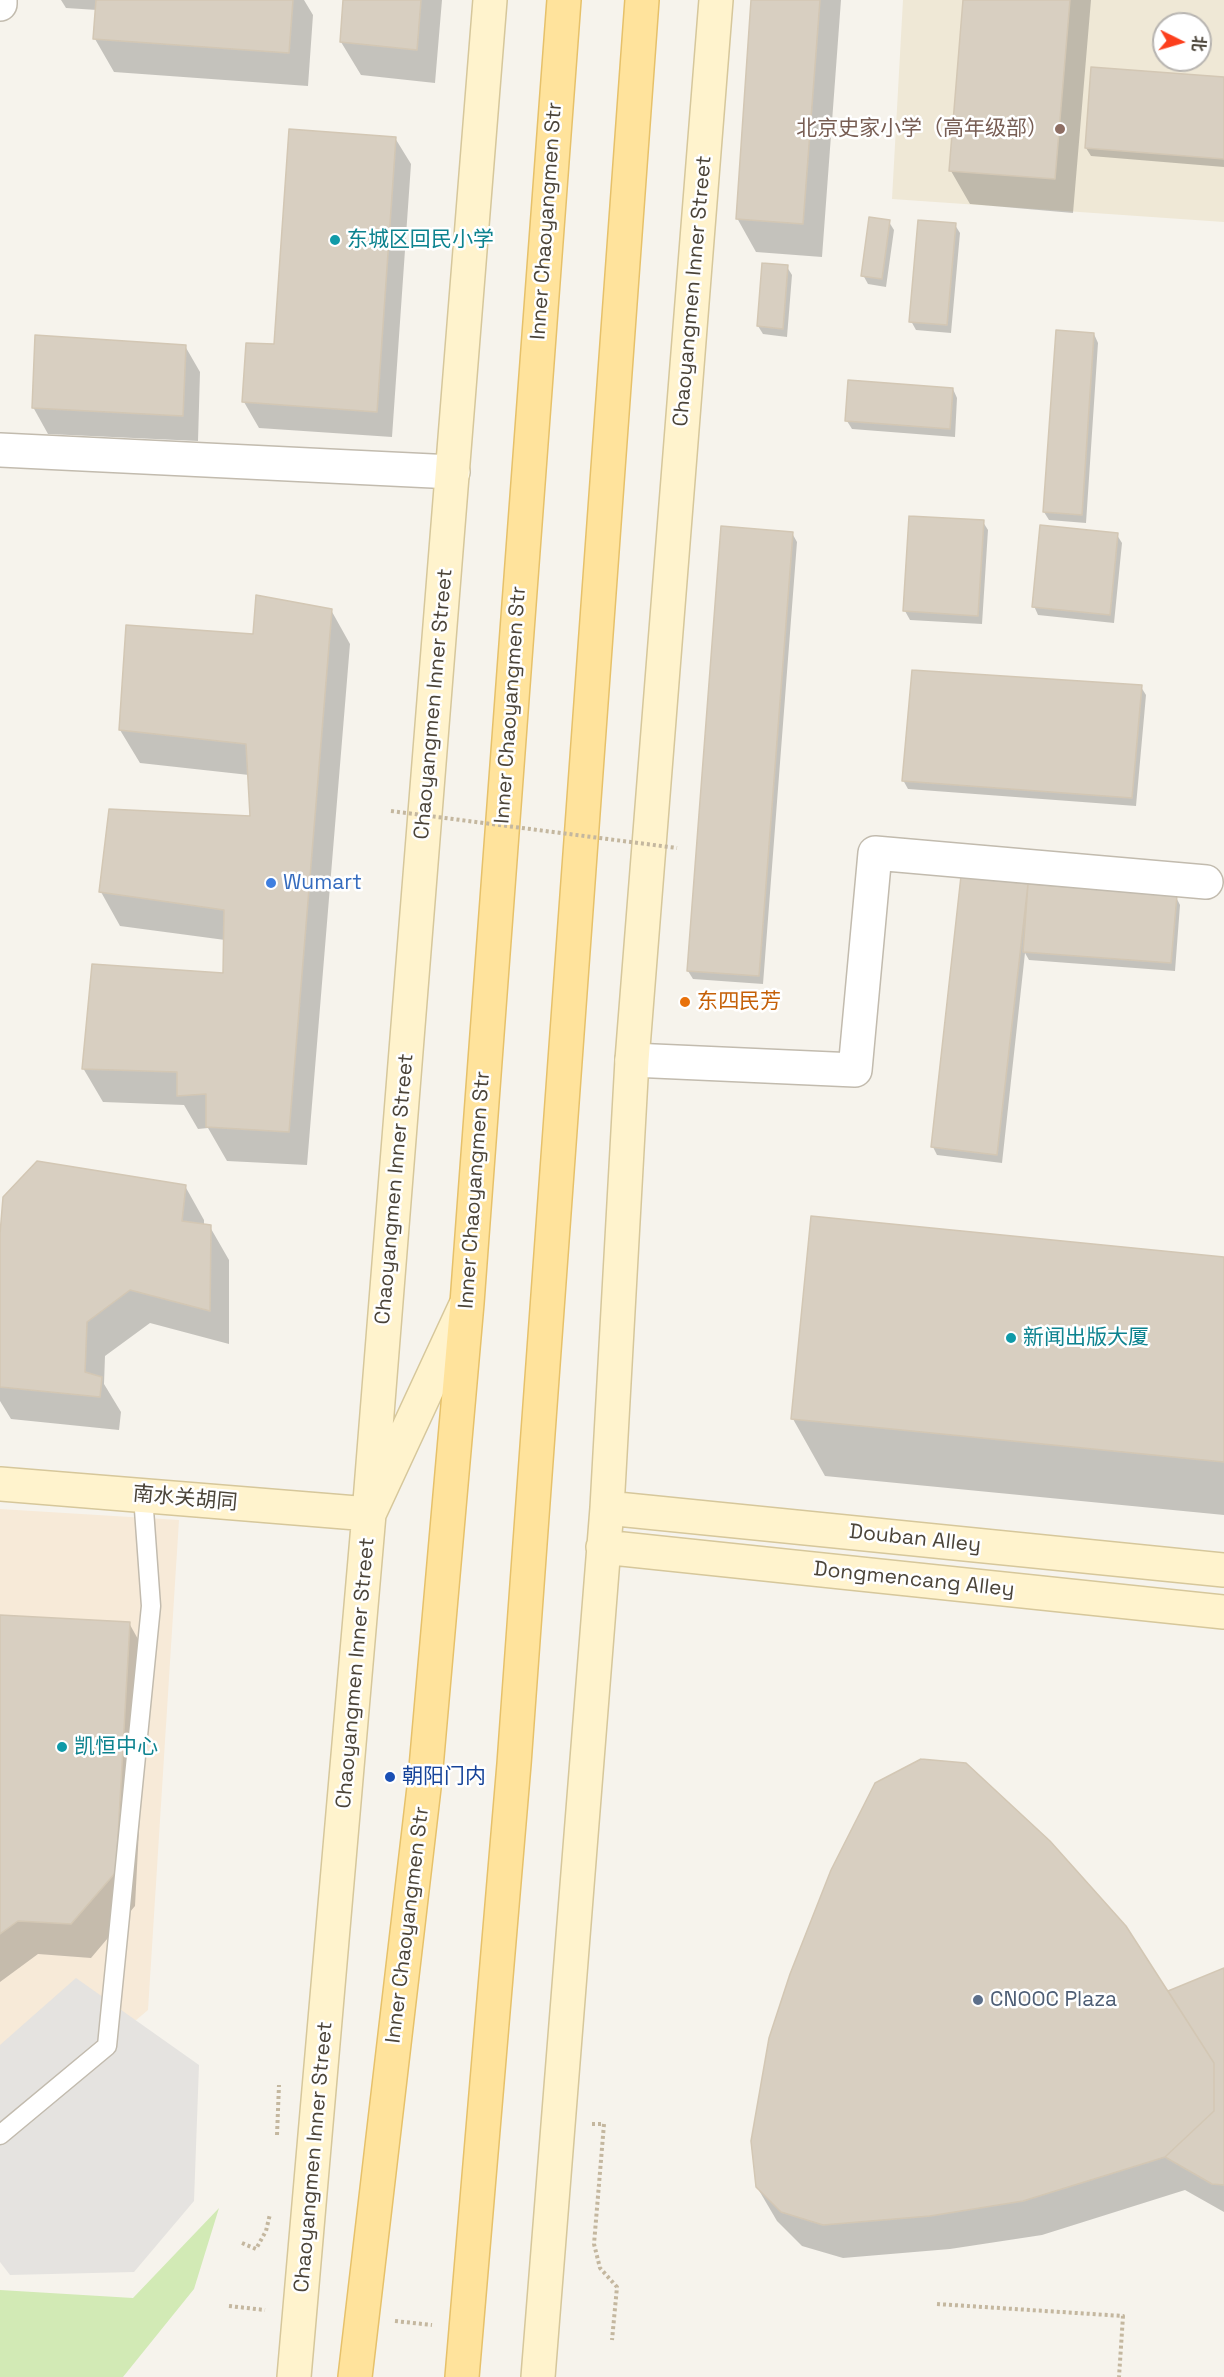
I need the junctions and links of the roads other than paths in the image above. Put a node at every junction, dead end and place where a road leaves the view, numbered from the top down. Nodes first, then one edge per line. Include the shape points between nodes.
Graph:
1 (490, 0) edge
2 (564, 0) edge
3 (642, 0) edge
4 (716, 0) edge
5 (0, 450) edge
6 (453, 472) junction
7 (1206, 882) dead end
8 (632, 1060) junction
9 (467, 1303) junction
10 (0, 1484) edge
11 (143, 1496) junction
12 (607, 1508) junction
13 (369, 1514) junction
14 (603, 1547) junction
15 (1224, 1570) edge
16 (1224, 1612) edge
17 (0, 2135) edge
18 (294, 2377) edge
19 (355, 2377) edge
20 (462, 2377) edge
21 (538, 2377) edge

1 - 6 street, Chaoyangmen Inner Street
2 - 9 main road, Inner Chaoyangmen Str
3 - 20 main road via 515,1740
4 - 8 street, Chaoyangmen Inner Street
5 - 6 street
6 - 13 street, Chaoyangmen Inner Street
7 - 8 street via 875,854 855,1070
8 - 12 street, Chaoyangmen Inner Street
9 - 13 street
9 - 19 main road, Inner Chaoyangmen Str via 425,1779
10 - 11 street, 南水关胡同
11 - 13 street, 南水关胡同
11 - 17 lane via 151,1606 107,2046
12 - 14 street, Chaoyangmen Inner Street
12 - 15 street, Douban Alley
13 - 18 street, Chaoyangmen Inner Street
14 - 16 street, Dongmencang Alley
14 - 21 street, Chaoyangmen Inner Street

